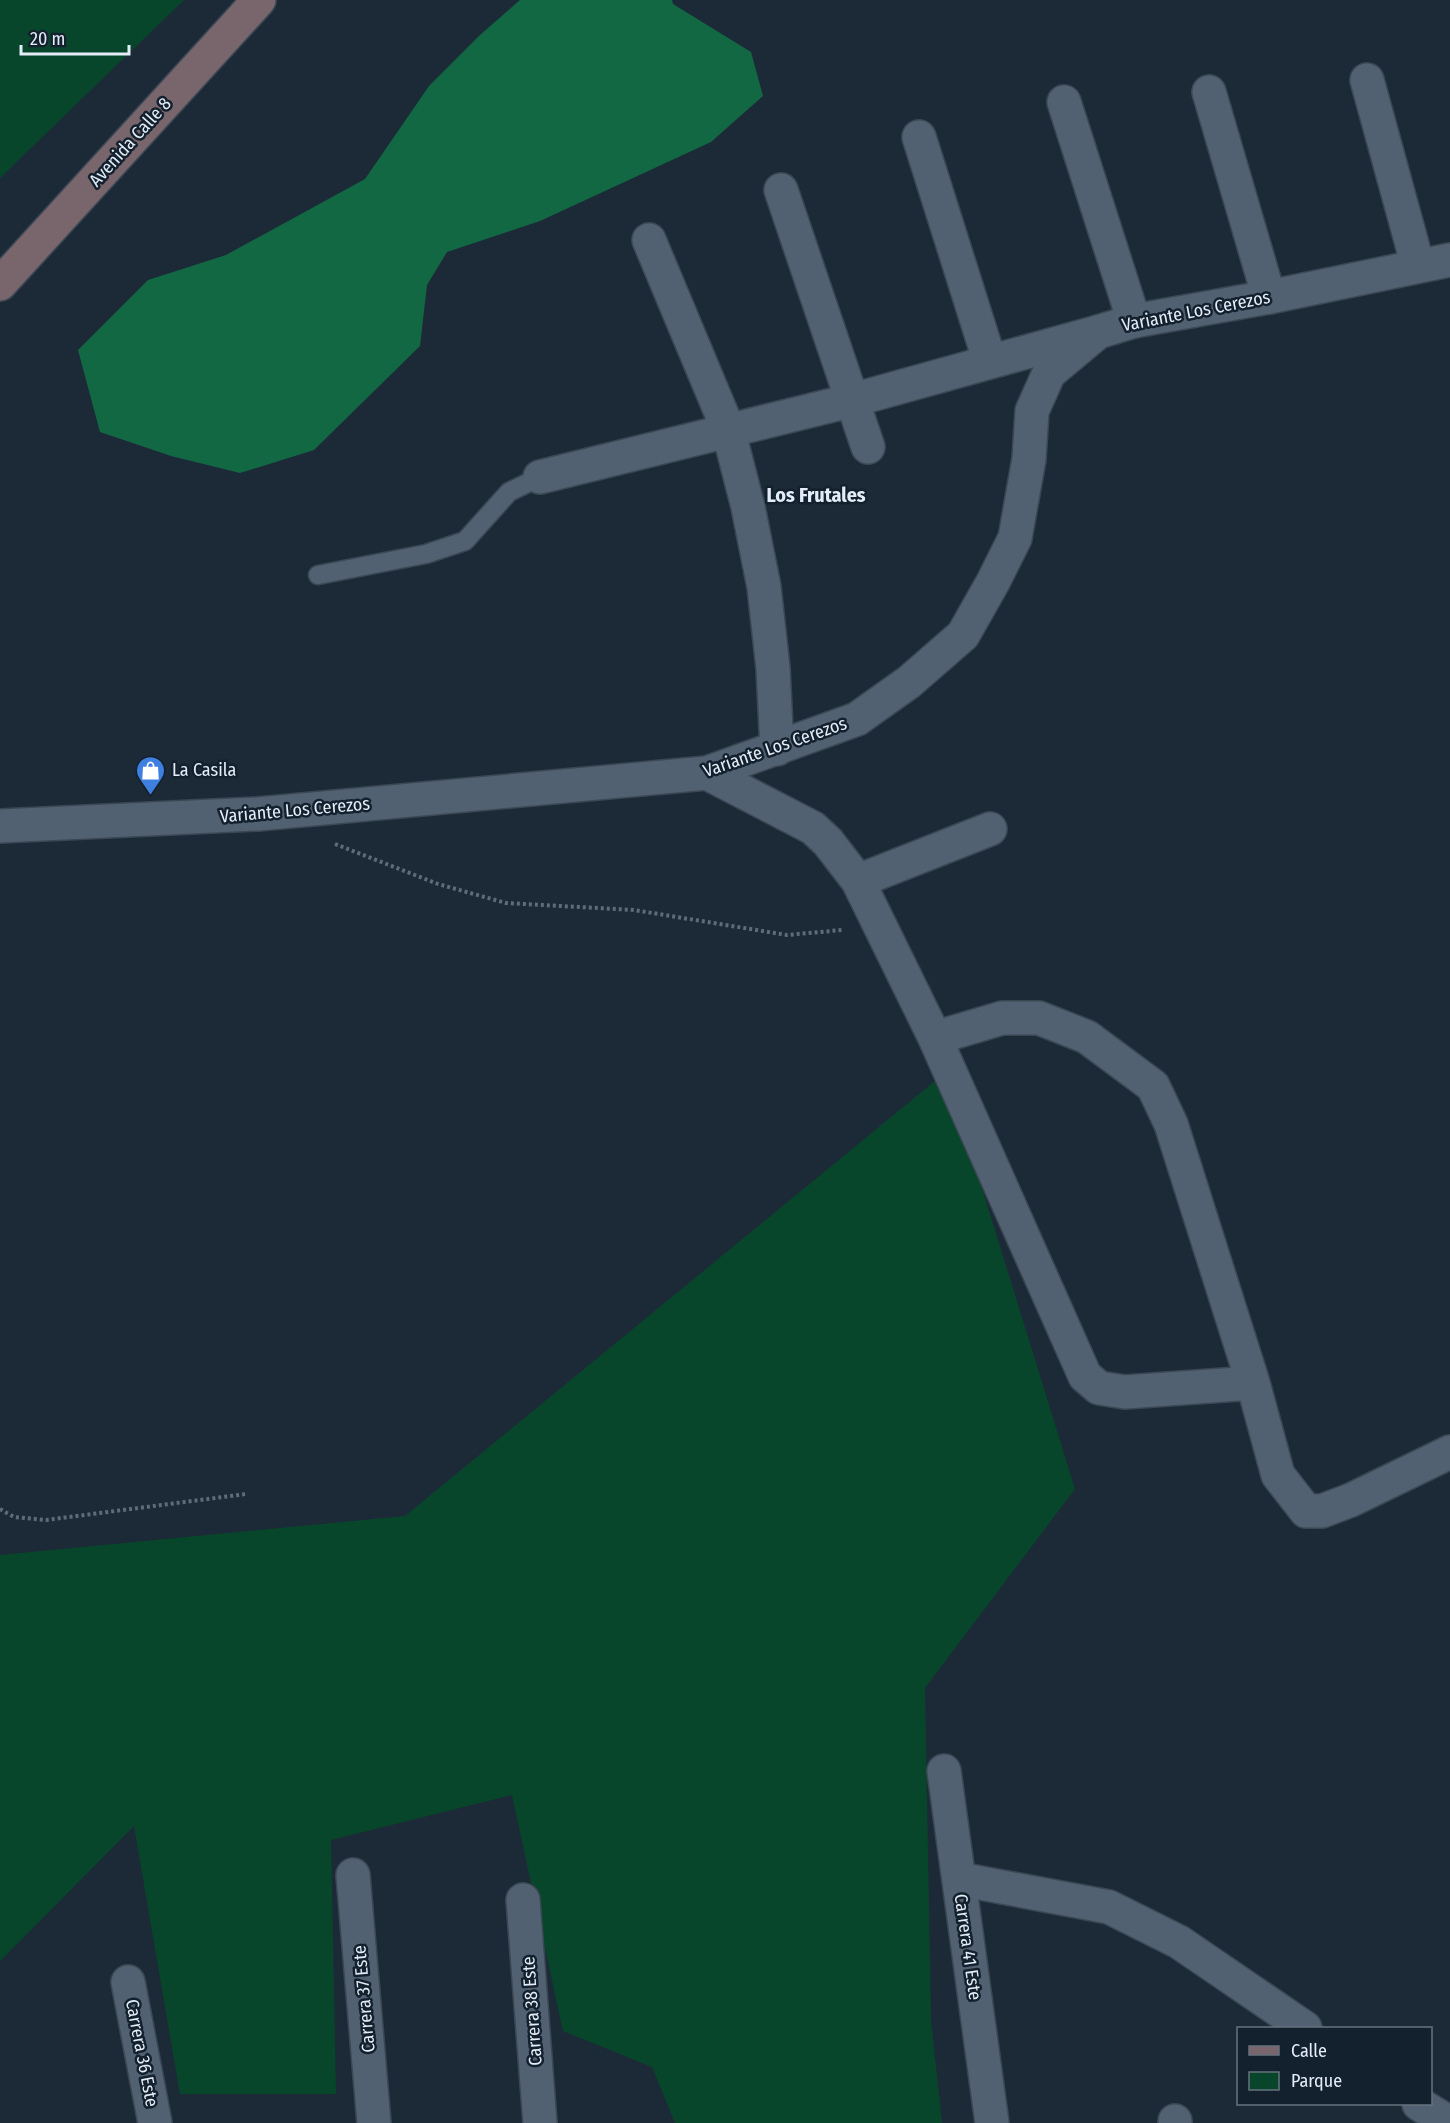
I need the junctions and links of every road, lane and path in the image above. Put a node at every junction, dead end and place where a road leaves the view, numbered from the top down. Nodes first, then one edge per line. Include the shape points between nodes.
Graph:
1 (260, 0) edge
2 (1366, 80) dead end
3 (1209, 92) dead end
4 (1064, 102) dead end
5 (919, 137) dead end
6 (781, 190) dead end
7 (649, 240) dead end
8 (1450, 260) edge
9 (1418, 266) junction
10 (0, 284) edge
11 (1269, 297) junction
12 (1134, 321) junction
13 (1098, 332) junction
14 (990, 362) junction
15 (853, 400) junction
16 (728, 429) junction
17 (868, 447) dead end
18 (540, 477) joint
19 (318, 575) dead end
20 (777, 748) junction
21 (707, 773) junction
22 (0, 826) edge
23 (990, 829) dead end
24 (332, 843) dead end
25 (858, 881) junction
26 (879, 927) junction
27 (935, 1038) junction
28 (1253, 1383) junction
29 (1450, 1452) edge
30 (246, 1494) dead end
31 (0, 1509) edge
32 (944, 1771) dead end
33 (353, 1875) dead end
34 (958, 1879) junction
35 (524, 1899) dead end
36 (128, 1982) dead end
37 (1304, 2027) edge
38 (1422, 2105) edge
39 (155, 2123) edge
40 (374, 2123) edge
41 (540, 2123) edge
42 (992, 2123) edge
43 (1450, 2123) edge

1 - 10 main road, Avenida Calle 8
2 - 9 street
3 - 11 street
4 - 12 street
5 - 14 street
6 - 15 street
7 - 16 street
8 - 9 street, Variante Los Cerezos
9 - 11 street, Variante Los Cerezos
11 - 12 street, Variante Los Cerezos
12 - 13 street, Variante Los Cerezos
13 - 14 street
13 - 20 street, Variante Los Cerezos via 1050,374 1032,411 1029,459 1015,538 963,635 909,682 857,719
14 - 15 street
15 - 16 street
15 - 17 street
16 - 18 street
16 - 20 street via 764,587
18 - 19 lane via 509,492 465,541 426,554
20 - 21 street, Variante Los Cerezos
21 - 22 street, Variante Los Cerezos via 258,814
21 - 25 street via 813,828
23 - 25 street
24 - 26 path via 438,884 506,903 634,910 787,935
25 - 26 street
26 - 27 street
27 - 28 street via 1085,1376 1099,1388 1125,1392
27 - 28 street via 1002,1018 1039,1018 1087,1037 1153,1086 1171,1124
28 - 29 street via 1278,1475 1306,1511 1322,1511 1351,1500
30 - 31 path via 46,1520 14,1517
32 - 34 street, Carrera 41 Este
33 - 40 street, Carrera 37 Este
34 - 37 street via 1109,1907 1179,1942
34 - 42 street, Carrera 41 Este
35 - 41 street, Carrera 38 Este
36 - 39 street, Carrera 36 Este
38 - 43 street

